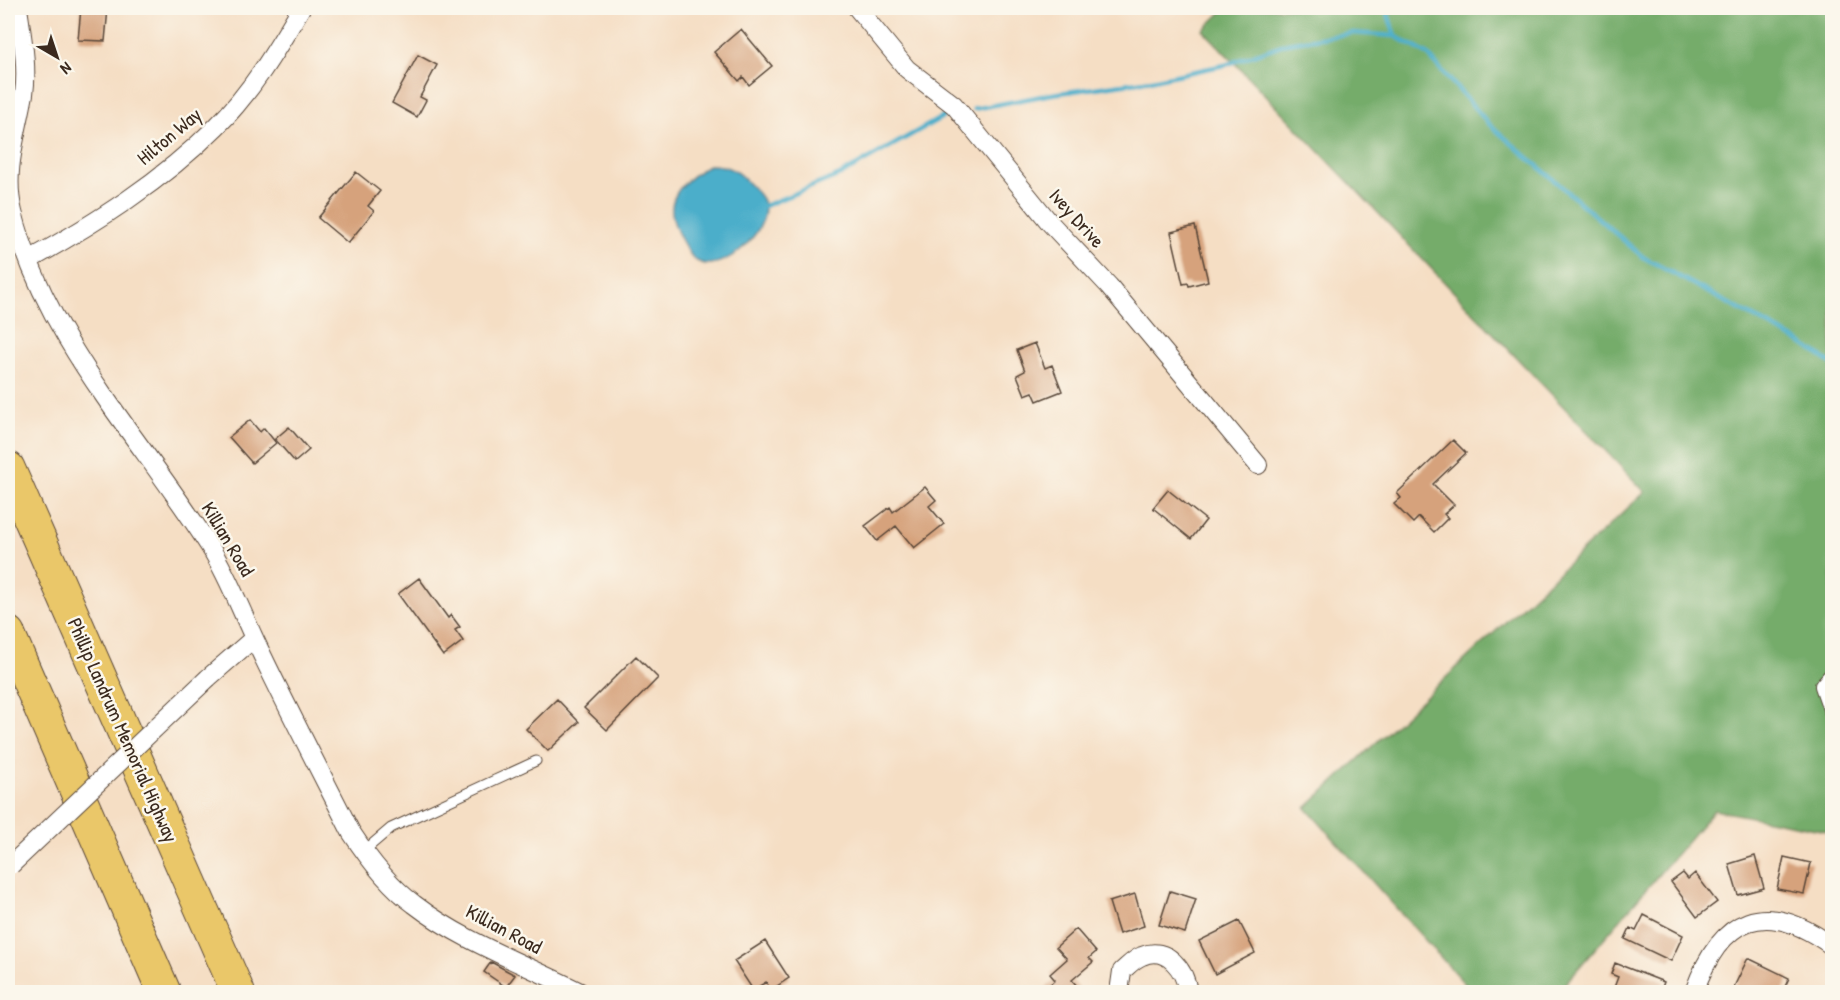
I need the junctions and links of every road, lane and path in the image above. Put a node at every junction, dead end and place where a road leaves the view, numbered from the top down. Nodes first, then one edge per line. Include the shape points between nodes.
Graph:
1 (18, 8) edge
2 (301, 8) edge
3 (857, 8) edge
4 (29, 260) junction
5 (1258, 465) dead end
6 (8, 468) edge
7 (8, 633) edge
8 (254, 638) junction
9 (1833, 677) edge
10 (1833, 709) edge
11 (536, 761) dead end
12 (364, 851) junction
13 (9, 867) edge
14 (1833, 946) edge
15 (164, 993) edge
16 (238, 993) edge
17 (580, 993) edge
18 (1119, 993) edge
19 (1188, 993) edge
20 (1694, 993) edge

1 - 4 street, Killian Road via 24,93 9,184
2 - 4 street, Hilton Way via 274,54 217,126 162,174 78,233
3 - 5 street, Ivey Drive via 907,69 954,105
4 - 8 street, Killian Road via 52,308 109,404 211,548
6 - 16 highway, Phillip Landrum Memorial Highway
7 - 15 highway
8 - 12 street, Killian Road
8 - 13 street, bridge
9 - 10 street via 1824,691
11 - 12 lane via 391,828
12 - 17 street, Killian Road via 388,881 414,904 508,958
14 - 20 street via 1796,923 1772,918 1747,922 1729,931 1718,945 1703,967
18 - 19 street via 1122,971 1142,956 1158,953 1179,968

